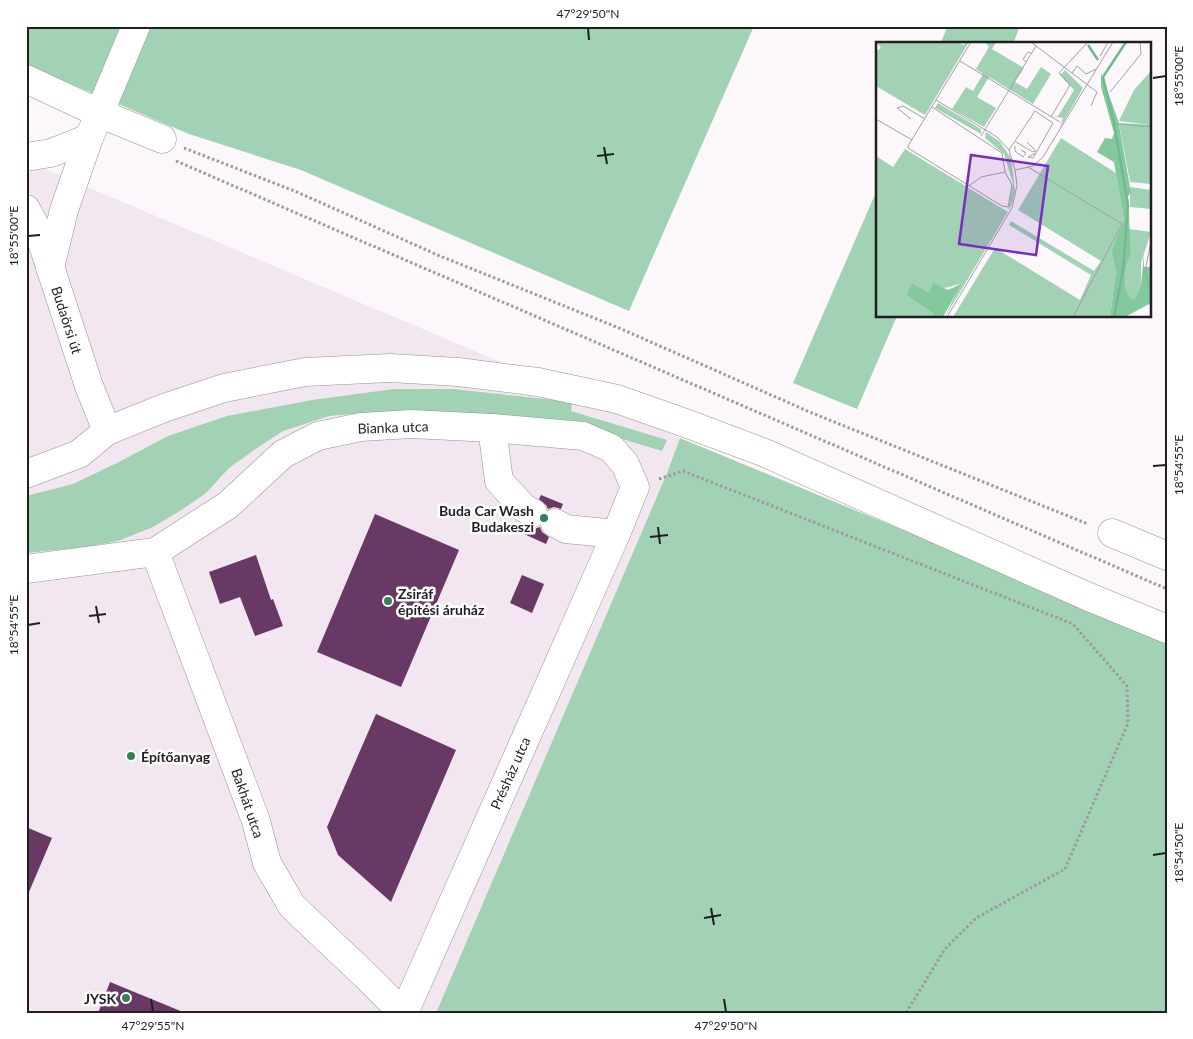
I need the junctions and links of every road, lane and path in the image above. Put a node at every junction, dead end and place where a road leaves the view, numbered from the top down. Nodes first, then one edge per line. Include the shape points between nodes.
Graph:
1 (136, 26) edge
2 (26, 79) edge
3 (100, 113) junction
4 (89, 138) junction
5 (164, 148) junction
6 (26, 157) edge
7 (26, 209) edge
8 (50, 268) junction
9 (492, 428) junction
10 (108, 431) junction
11 (26, 474) edge
12 (635, 487) junction
13 (1112, 533) joint
14 (616, 534) junction
15 (155, 552) junction
16 (1167, 556) edge
17 (26, 569) edge
18 (1167, 589) edge
19 (1167, 629) edge
20 (404, 1013) edge
21 (906, 1013) edge

1 - 3 street
2 - 3 street
3 - 4 street
3 - 5 street
4 - 6 street via 51,153
4 - 8 street via 64,210
5 - 13 path via 296,192 812,413
5 - 18 path
7 - 8 street, Budaörsi út via 39,233
8 - 10 street, Budaörsi út via 89,386
9 - 12 street, Bianka utca via 583,436 611,448 625,464
9 - 14 street via 499,481 524,508 566,529
9 - 15 street, Bianka utca via 403,424 361,427 318,436 283,454 228,505
10 - 11 street via 79,454
10 - 19 street via 224,388 305,372 390,368 538,382 617,399 765,454
12 - 14 street
12 - 21 path via 683,471 1073,624 1127,686 1128,723 1065,869 976,918 945,949
13 - 16 street
14 - 20 street, Présház utca
15 - 17 street, Bianka utca
15 - 20 street, Bakhát utca via 256,821 267,862 292,906

